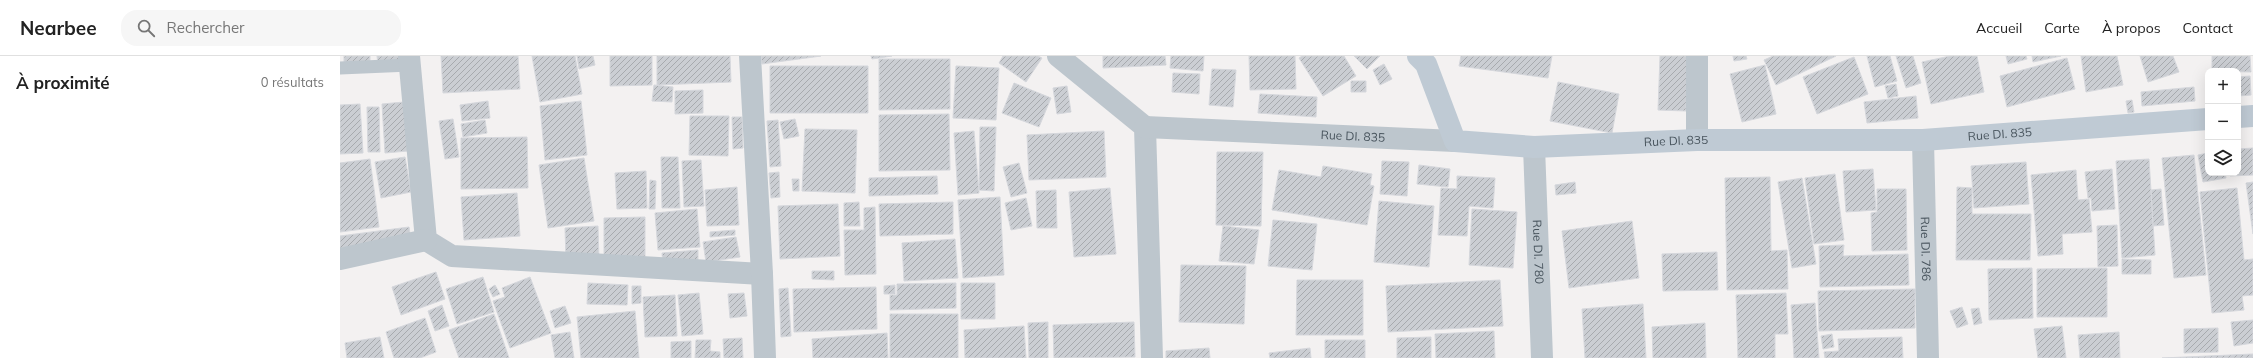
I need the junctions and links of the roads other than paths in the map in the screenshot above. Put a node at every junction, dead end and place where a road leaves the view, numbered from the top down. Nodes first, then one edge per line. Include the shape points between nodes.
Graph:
1 (750, 56) edge
2 (1058, 56) edge
3 (1418, 56) edge
4 (1697, 56) edge
5 (409, 60) edge
6 (340, 68) edge
7 (2253, 116) edge
8 (2241, 117) edge
9 (2205, 119) edge
10 (1145, 126) junction
11 (1697, 140) junction
12 (1923, 140) junction
13 (1455, 141) junction
14 (1534, 147) junction
15 (426, 240) junction
16 (340, 259) edge
17 (762, 274) junction
18 (765, 358) edge
19 (1152, 358) edge
20 (1542, 358) edge
21 (1928, 358) edge

1 - 17 street
2 - 10 street
3 - 13 street via 1426,64
4 - 11 street
5 - 6 lane
5 - 15 street
7 - 8 street
9 - 12 street, Rue DI. 835
10 - 13 street, Rue DI. 835
10 - 19 street
11 - 12 street, Rue DI. 835
11 - 14 street, Rue DI. 835
12 - 21 street, Rue DI. 786
13 - 14 street, Rue DI. 835
14 - 20 street, Rue DI. 780
15 - 16 street
15 - 17 street via 452,256
17 - 18 street

